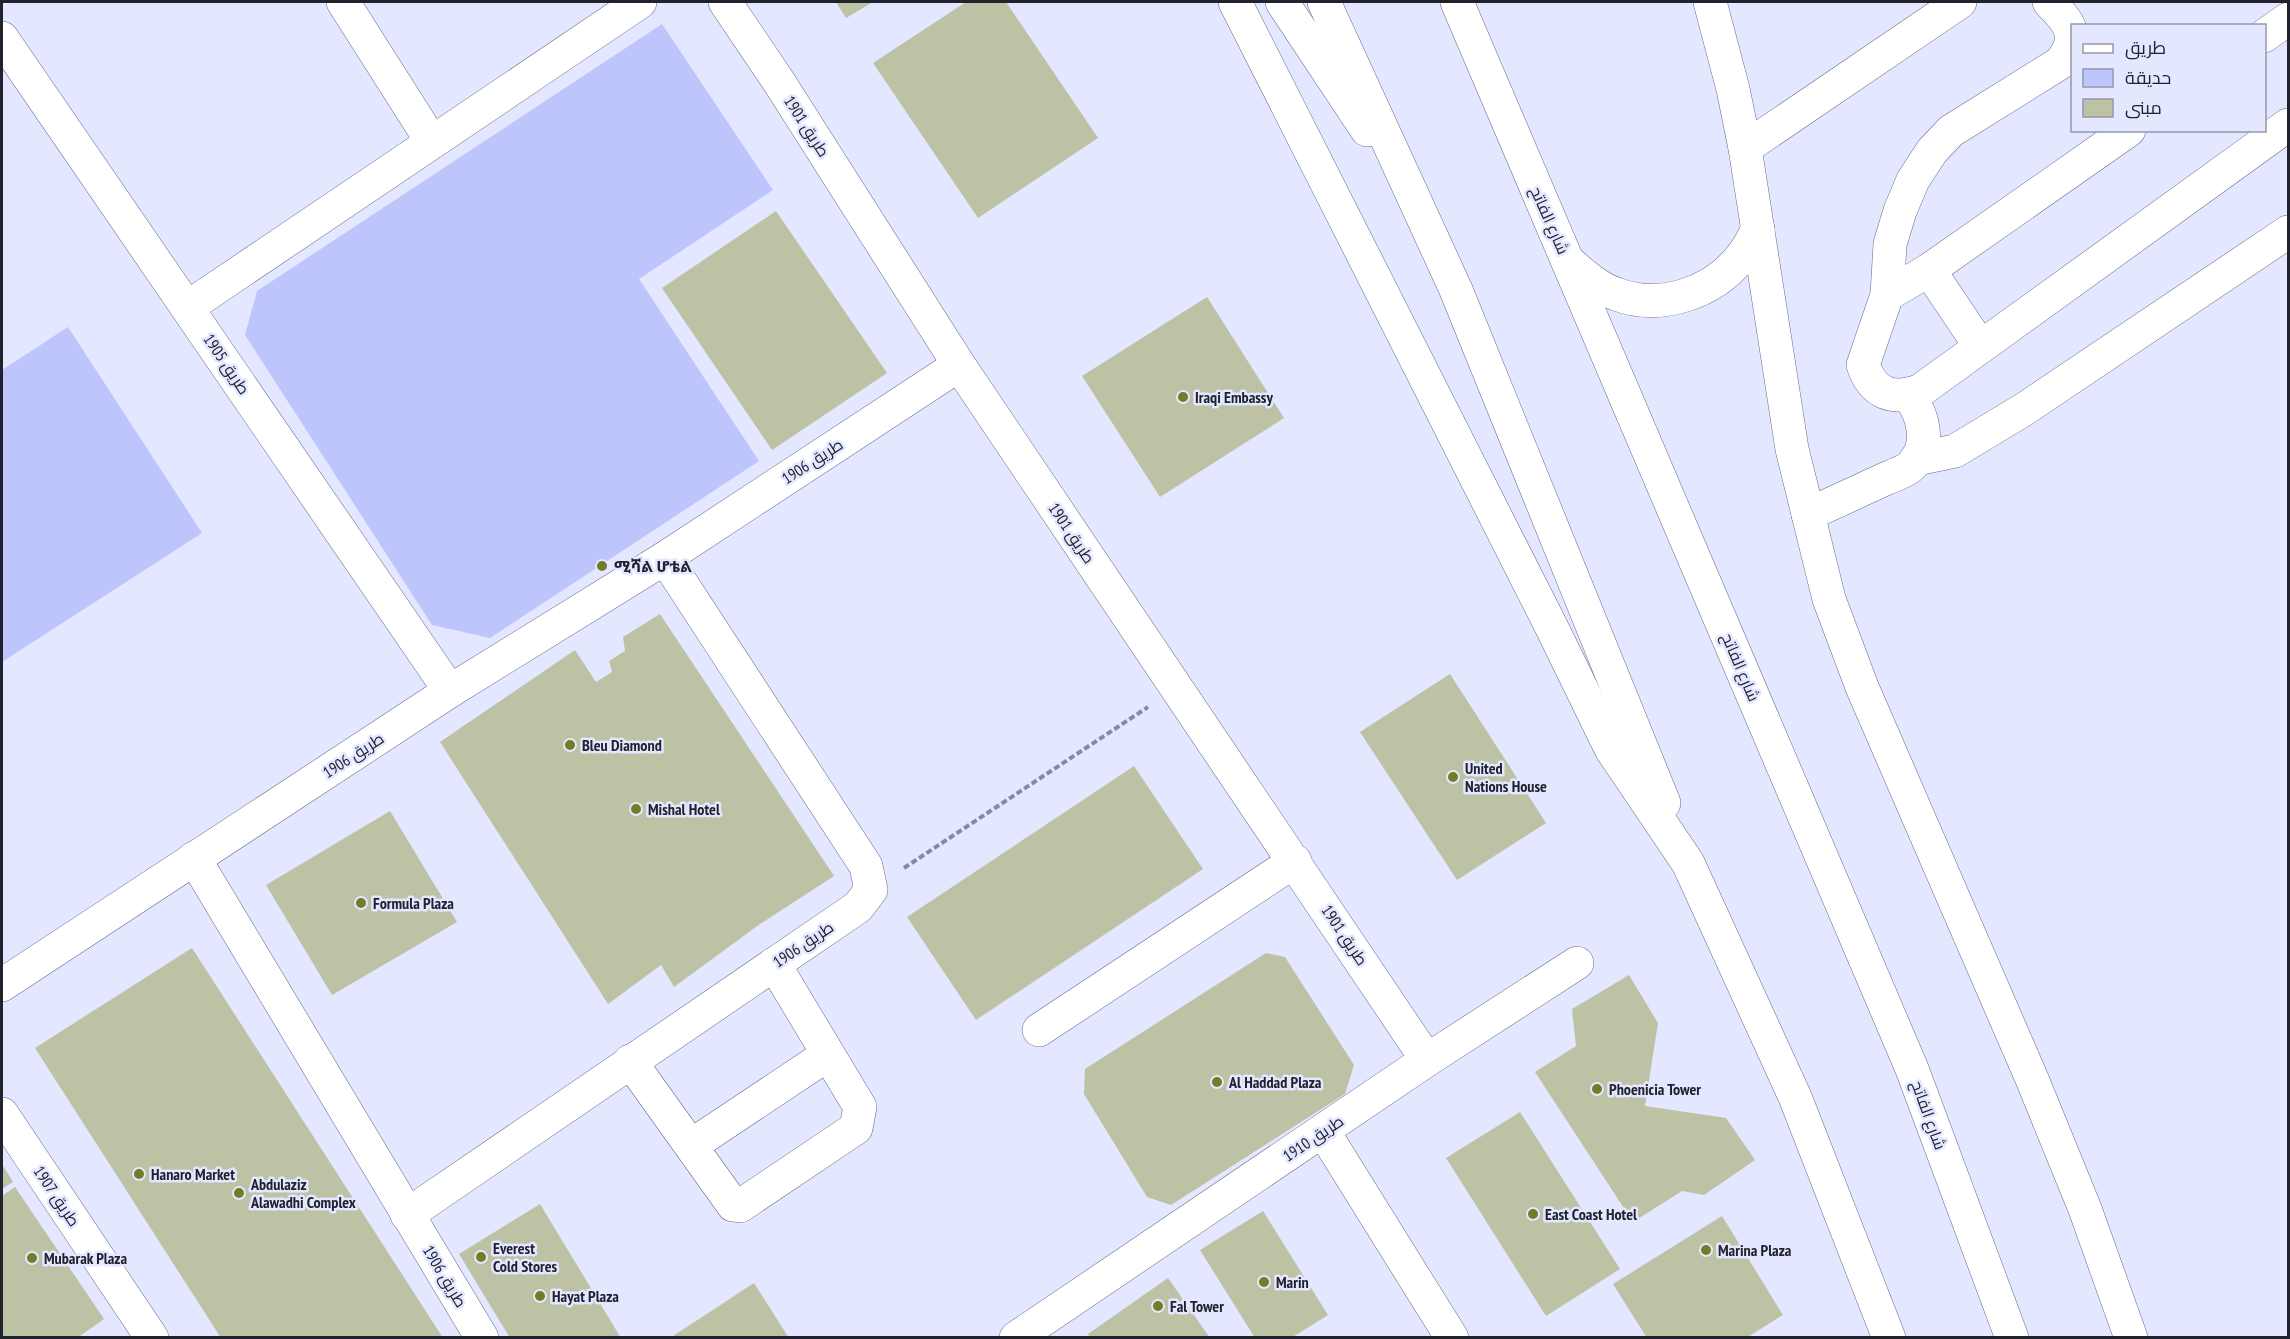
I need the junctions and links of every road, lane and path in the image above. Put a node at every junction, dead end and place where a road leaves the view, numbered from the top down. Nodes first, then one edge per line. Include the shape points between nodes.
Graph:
1 (343, 2) edge
2 (640, 2) edge
3 (725, 2) edge
4 (1235, 2) edge
5 (1282, 2) edge
6 (1324, 2) edge
7 (1457, 2) edge
8 (1710, 2) edge
9 (1960, 2) edge
10 (2049, 2) edge
11 (2283, 2) edge
12 (2289, 9) edge
13 (2289, 19) edge
14 (2071, 28) edge
15 (2266, 35) edge
16 (2, 38) edge
17 (2071, 41) edge
18 (2289, 125) edge
19 (2126, 132) edge
20 (432, 142) junction
21 (1745, 148) junction
22 (1408, 186) junction
23 (1758, 229) junction
24 (2289, 232) edge
25 (1570, 263) junction
26 (1929, 270) junction
27 (1887, 295) junction
28 (188, 307) junction
29 (1980, 346) junction
30 (959, 365) junction
31 (1908, 395) junction
32 (1916, 459) junction
33 (1808, 514) junction
34 (665, 558) junction
35 (1177, 687) junction
36 (450, 691) junction
37 (194, 858) junction
38 (1295, 861) junction
39 (1688, 863) junction
40 (871, 890) junction
41 (1577, 963) dead end
42 (774, 964) junction
43 (2, 985) edge
44 (1039, 1030) dead end
45 (828, 1055) junction
46 (1427, 1060) junction
47 (630, 1062) junction
48 (2, 1114) edge
49 (1323, 1131) junction
50 (692, 1145) junction
51 (407, 1215) junction
52 (1059, 1326) edge
53 (152, 1337) edge
54 (482, 1338) edge
55 (1016, 1338) edge
56 (1452, 1338) edge
57 (1889, 1338) edge
58 (2012, 1338) edge
59 (2131, 1338) edge

1 - 20 street
2 - 20 street
3 - 30 street, طريق 1901
4 - 39 street via 1611,749
5 - 22 street
6 - 22 street
7 - 25 street, شارع الفاتح
8 - 21 street
9 - 21 street
10 - 14 street
11 - 12 street
13 - 15 street
16 - 28 street, طريق 1905
17 - 27 street via 2060,63 1951,131 1932,151 1913,180 1900,211 1890,244
18 - 29 street
19 - 26 street
20 - 28 street
21 - 23 street
22 - 39 street via 1456,290
23 - 25 street via 1742,256 1723,276 1699,291 1672,299 1616,295
23 - 33 street via 1790,439
24 - 32 street via 2023,410 1955,451
25 - 58 street, شارع الفاتح via 1912,1069
26 - 27 street
26 - 29 street
27 - 31 street via 1863,365 1873,385 1881,391
28 - 36 street, طريق 1905
29 - 31 street via 1921,390
30 - 34 street, طريق 1906
30 - 35 street, طريق 1901
31 - 32 street via 1922,420 1921,449
32 - 33 street via 1909,468
33 - 59 street via 1829,599 1862,687 2041,1101
34 - 36 street, طريق 1906
34 - 40 street via 866,866
35 - 38 street, طريق 1901
35 - 40 path
36 - 37 street, طريق 1906
37 - 43 street, طريق 1906
37 - 51 street, طريق 1906
38 - 44 street
38 - 46 street, طريق 1901
39 - 57 street via 1795,1097
40 - 42 street, طريق 1906 via 858,907
41 - 46 street, طريق 1910
42 - 45 street
42 - 47 street, طريق 1906
45 - 50 street
45 - 50 street via 860,1107 856,1128 740,1206 727,1198
46 - 49 street, طريق 1910
47 - 50 street
47 - 51 street, طريق 1906
48 - 53 street, طريق 1907
49 - 52 street, طريق 1910
49 - 56 street
51 - 54 street, طريق 1906
52 - 55 street, طريق 1910

